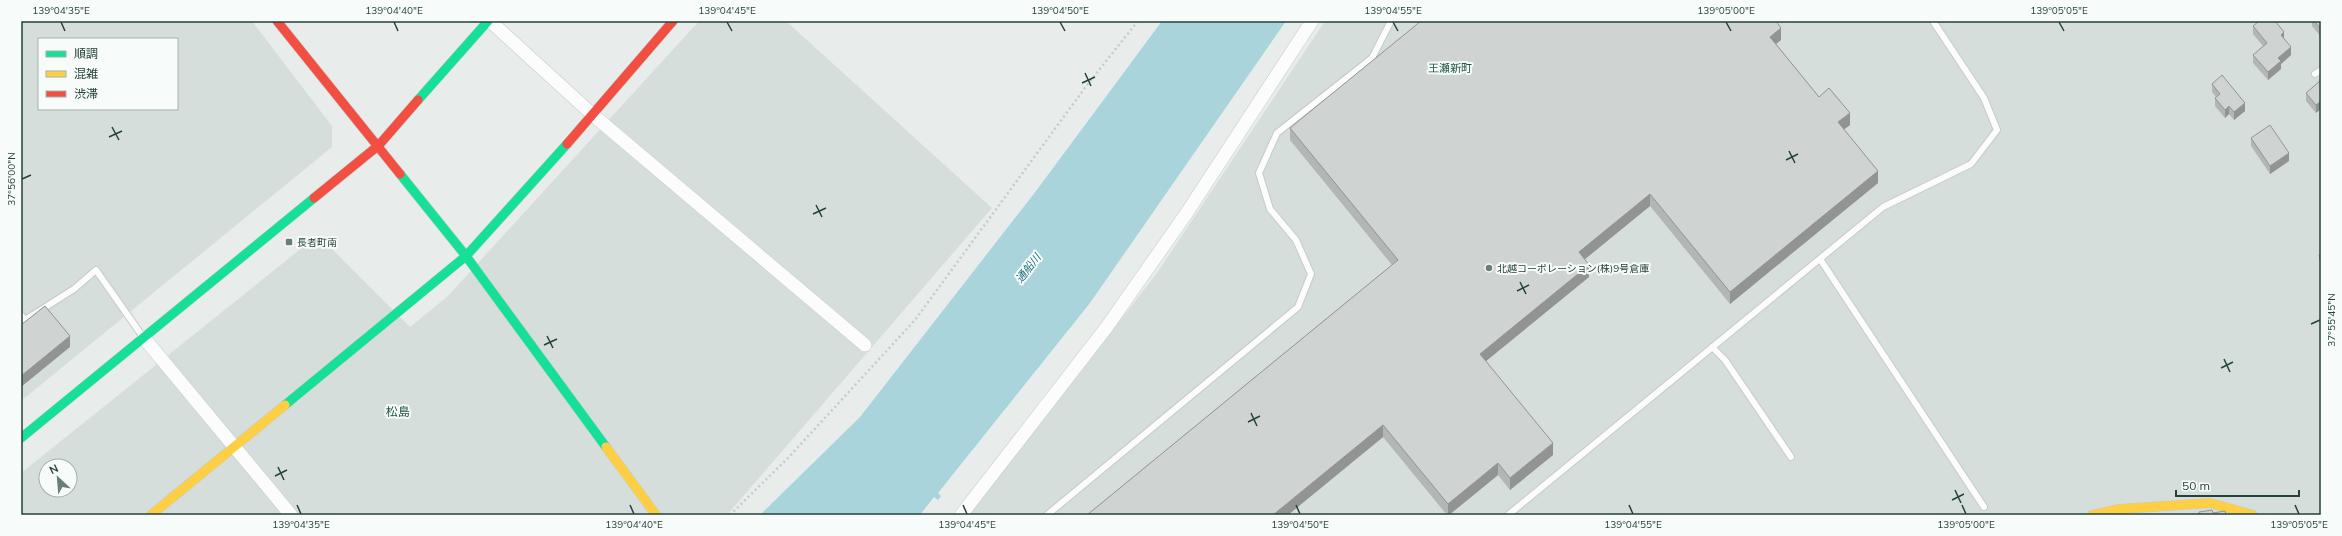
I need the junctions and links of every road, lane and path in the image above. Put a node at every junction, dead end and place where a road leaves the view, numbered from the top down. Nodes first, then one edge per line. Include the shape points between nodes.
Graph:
1 (489, 21) edge
2 (673, 21) edge
3 (1138, 21) edge
4 (1312, 21) edge
5 (1391, 21) edge
6 (1933, 21) edge
7 (281, 22) edge
8 (2321, 70) edge
9 (2315, 74) dead end
10 (593, 115) junction
11 (379, 145) junction
12 (466, 256) junction
13 (1820, 259) junction
14 (21, 315) edge
15 (144, 338) junction
16 (865, 344) dead end
17 (1712, 347) junction
18 (21, 438) edge
19 (235, 447) junction
20 (1791, 457) dead end
21 (1984, 507) dead end
22 (151, 515) edge
23 (291, 515) edge
24 (656, 515) edge
25 (730, 515) edge
26 (962, 515) edge
27 (1047, 515) edge
28 (1508, 515) edge
29 (2092, 515) edge
30 (2249, 515) edge

1 - 10 street
1 - 11 street
2 - 10 street
3 - 25 path via 1087,85 915,320 788,458
4 - 26 street via 1186,214 1106,328
5 - 27 lane via 1372,58 1277,133 1259,173 1270,209 1296,240 1311,274 1298,307
6 - 13 lane via 1984,98 1997,130 1971,164 1883,207
7 - 11 street
8 - 9 lane
10 - 12 street
10 - 16 street
11 - 12 street
11 - 15 street
12 - 19 street
12 - 24 street
13 - 17 lane
13 - 21 lane
14 - 15 lane via 25,320 74,289 96,270
15 - 18 street
15 - 19 street
17 - 20 lane via 1724,360
17 - 28 lane
19 - 22 street
19 - 23 street
29 - 30 street via 2127,508 2210,503

